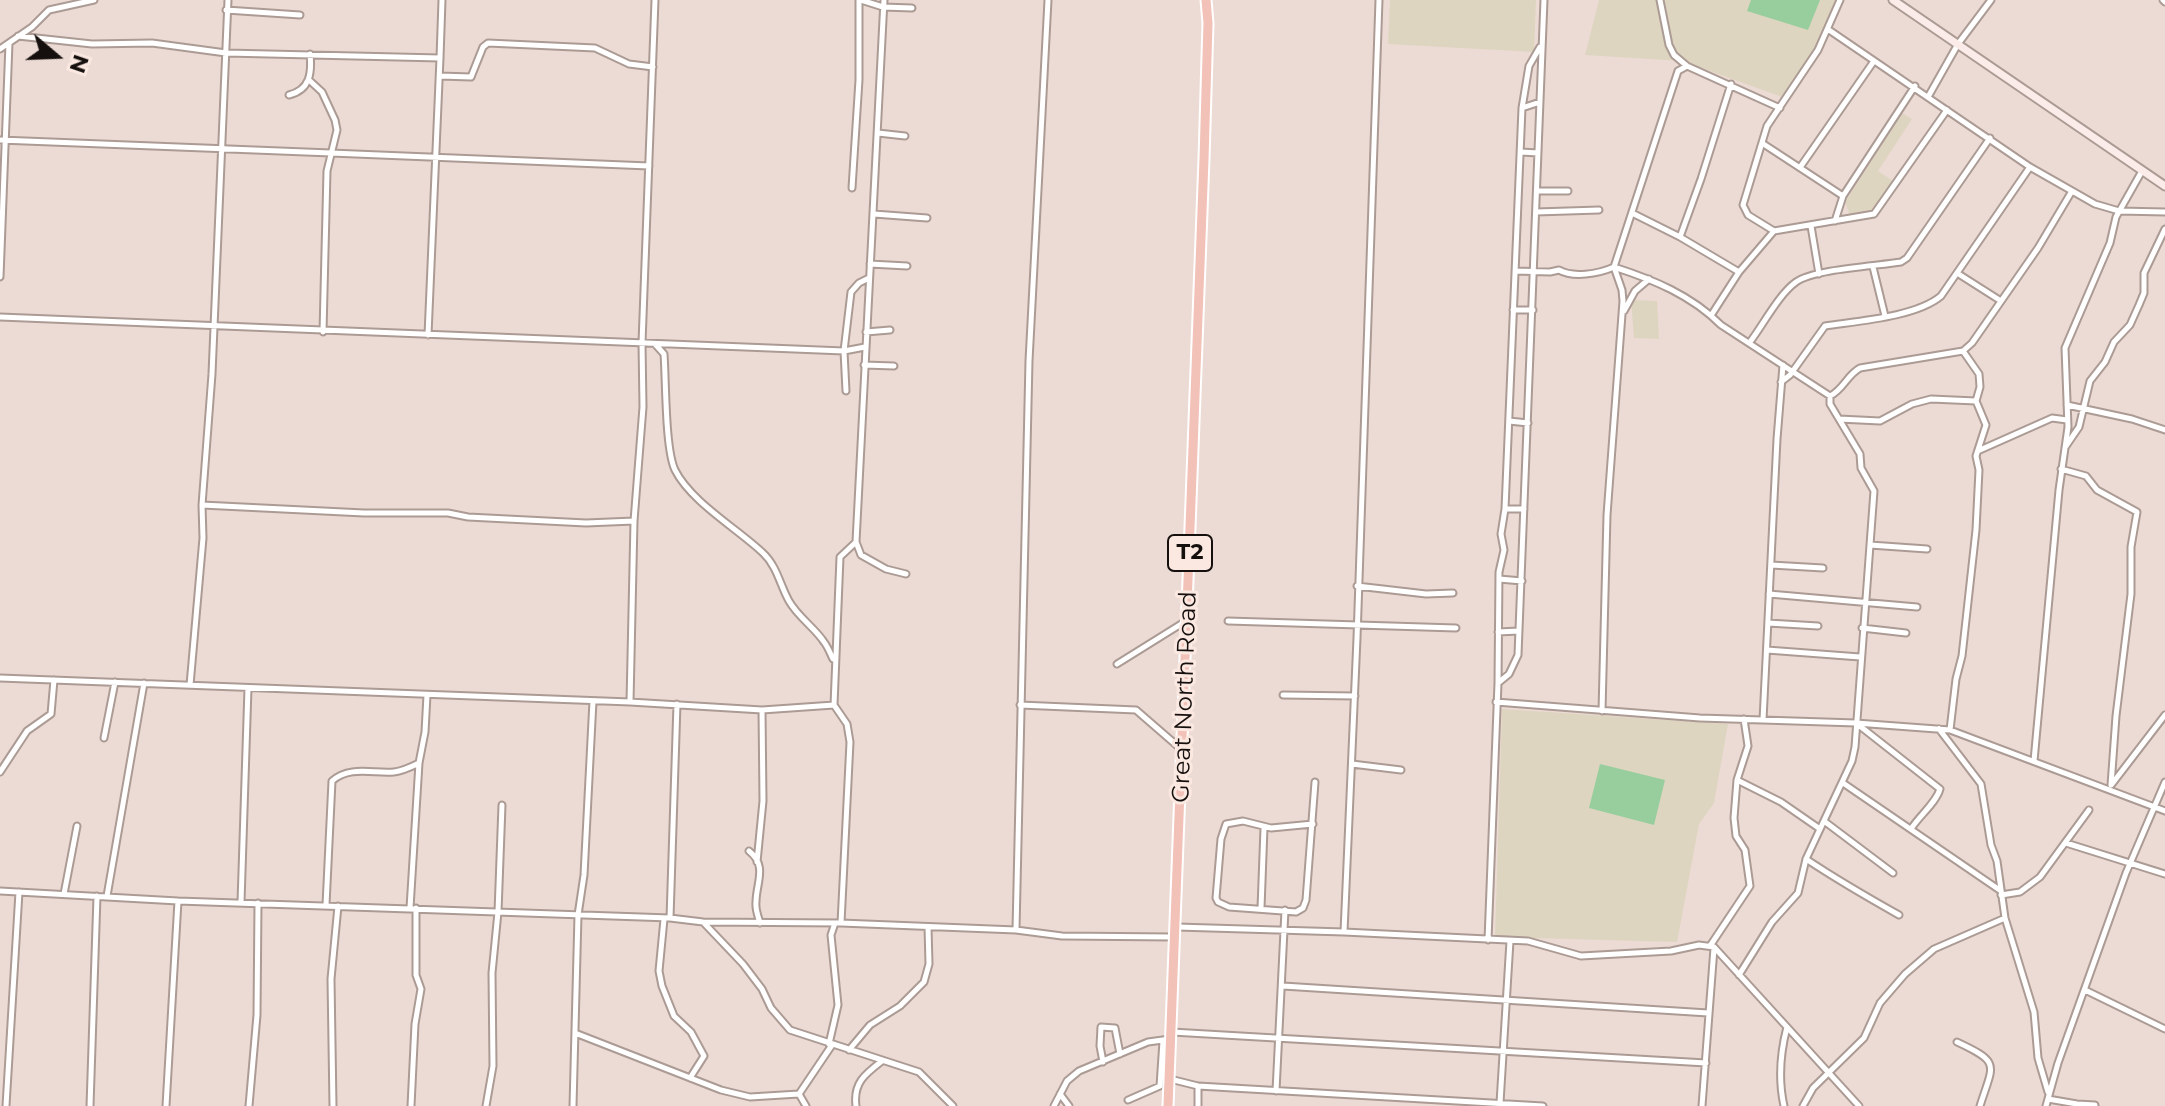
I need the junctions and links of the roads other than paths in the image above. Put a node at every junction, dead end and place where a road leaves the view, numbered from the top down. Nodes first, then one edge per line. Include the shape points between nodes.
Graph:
1 (94, 0) edge
2 (228, 0) edge
3 (442, 0) edge
4 (655, 0) edge
5 (860, 0) edge
6 (1048, 0) edge
7 (1206, 0) edge
8 (1379, 0) edge
9 (1544, 0) edge
10 (1660, 0) edge
11 (1840, 0) edge
12 (1893, 0) edge
13 (1991, 0) edge
14 (883, 4) edge
15 (912, 8) dead end
16 (226, 10) junction
17 (300, 15) dead end
18 (1829, 30) junction
19 (18, 36) junction
20 (1542, 42) junction
21 (9, 43) junction
22 (1958, 44) junction
23 (0, 49) edge
24 (226, 53) junction
25 (310, 54) junction
26 (440, 58) junction
27 (1677, 58) junction
28 (1874, 61) junction
29 (1687, 66) junction
30 (653, 67) junction
31 (1678, 71) junction
32 (440, 76) junction
33 (309, 80) junction
34 (1731, 84) junction
35 (1915, 86) junction
36 (289, 95) dead end
37 (1928, 97) junction
38 (1540, 102) junction
39 (1522, 108) junction
40 (1780, 108) junction
41 (1947, 110) junction
42 (878, 133) junction
43 (905, 136) dead end
44 (1990, 138) junction
45 (3, 140) edge
46 (1762, 143) junction
47 (222, 147) junction
48 (1521, 152) junction
49 (1538, 153) junction
50 (333, 154) junction
51 (436, 157) junction
52 (649, 166) junction
53 (1801, 166) junction
54 (2030, 167) junction
55 (2142, 171) junction
56 (2165, 186) edge
57 (852, 188) dead end
58 (1537, 191) junction
59 (1568, 191) dead end
60 (2072, 191) junction
61 (1843, 196) junction
62 (1599, 210) dead end
63 (2119, 211) junction
64 (1536, 212) junction
65 (2165, 212) edge
66 (1632, 213) junction
67 (874, 214) junction
68 (927, 218) dead end
69 (1835, 222) junction
70 (1811, 226) junction
71 (2165, 229) edge
72 (1774, 231) junction
73 (1680, 237) junction
74 (870, 264) junction
75 (907, 266) dead end
76 (1614, 267) junction
77 (1873, 267) junction
78 (1515, 271) junction
79 (1534, 271) junction
80 (1739, 272) junction
81 (1957, 273) junction
82 (1819, 274) junction
83 (0, 277) edge
84 (869, 278) junction
85 (1650, 278) junction
86 (2001, 301) junction
87 (1513, 310) junction
88 (1533, 310) junction
89 (1712, 314) junction
90 (1, 316) edge
91 (1622, 316) junction
92 (1885, 316) junction
93 (212, 325) junction
94 (890, 330) dead end
95 (323, 332) junction
96 (866, 332) junction
97 (428, 335) junction
98 (1750, 342) junction
99 (642, 343) junction
100 (654, 344) junction
101 (865, 347) junction
102 (844, 351) junction
103 (1963, 351) junction
104 (864, 365) junction
105 (1783, 365) junction
106 (894, 366) dead end
107 (1793, 371) junction
108 (1781, 382) junction
109 (846, 391) dead end
110 (1830, 396) junction
111 (1976, 401) junction
112 (2067, 405) junction
113 (2084, 408) junction
114 (1838, 419) junction
115 (2067, 420) junction
116 (1509, 421) junction
117 (1528, 423) junction
118 (2165, 430) edge
119 (2065, 447) junction
120 (1979, 450) junction
121 (2061, 469) junction
122 (202, 505) junction
123 (1505, 509) junction
124 (1524, 509) junction
125 (634, 521) junction
126 (856, 542) junction
127 (1870, 545) junction
128 (1927, 549) dead end
129 (1771, 565) junction
130 (1823, 568) dead end
131 (906, 574) dead end
132 (1498, 579) junction
133 (1522, 581) junction
134 (1357, 586) junction
135 (1453, 593) dead end
136 (1769, 594) junction
137 (1864, 601) junction
138 (1917, 607) dead end
139 (1186, 620) junction
140 (1228, 621) dead end
141 (1357, 623) junction
142 (1768, 623) junction
143 (1818, 626) dead end
144 (1456, 628) dead end
145 (1862, 628) junction
146 (1519, 631) junction
147 (1498, 632) junction
148 (1906, 633) dead end
149 (1767, 650) junction
150 (1860, 657) junction
151 (835, 661) junction
152 (1117, 664) dead end
153 (0, 678) edge
154 (54, 680) junction
155 (115, 682) junction
156 (144, 683) junction
157 (1498, 683) junction
158 (190, 685) junction
159 (248, 688) junction
160 (427, 695) junction
161 (1283, 695) dead end
162 (1355, 696) junction
163 (593, 701) junction
164 (630, 702) junction
165 (1496, 702) junction
166 (677, 704) junction
167 (834, 705) junction
168 (1020, 705) junction
169 (762, 710) junction
170 (1602, 711) junction
171 (2165, 715) edge
172 (1744, 719) junction
173 (1763, 720) junction
174 (1856, 723) junction
175 (1939, 729) junction
176 (1950, 730) junction
177 (104, 738) dead end
178 (1184, 752) junction
179 (2034, 761) junction
180 (419, 763) junction
181 (1352, 764) junction
182 (1401, 770) dead end
183 (0, 772) edge
184 (1737, 780) junction
185 (1315, 782) dead end
186 (2165, 782) edge
187 (1843, 783) junction
188 (2110, 788) junction
189 (502, 805) dead end
190 (2154, 807) junction
191 (2089, 810) dead end
192 (2165, 811) edge
193 (1824, 821) junction
194 (1313, 824) junction
195 (77, 826) dead end
196 (1264, 828) junction
197 (1820, 829) junction
198 (1911, 829) junction
199 (2066, 843) junction
200 (749, 851) dead end
201 (1806, 859) junction
202 (2132, 861) junction
203 (757, 862) junction
204 (1893, 873) dead end
205 (2165, 874) edge
206 (0, 891) edge
207 (19, 892) junction
208 (2001, 893) junction
209 (64, 894) junction
210 (97, 896) junction
211 (107, 896) junction
212 (178, 901) junction
213 (241, 902) junction
214 (258, 903) junction
215 (326, 905) junction
216 (338, 906) junction
217 (413, 908) junction
218 (1261, 908) junction
219 (1285, 910) junction
220 (498, 912) junction
221 (578, 915) junction
222 (1899, 915) dead end
223 (667, 918) junction
224 (2005, 918) junction
225 (703, 922) junction
226 (760, 923) junction
227 (838, 923) junction
228 (928, 927) junction
229 (1016, 930) junction
230 (1177, 932) junction
231 (1284, 932) junction
232 (1344, 932) junction
233 (1488, 940) junction
234 (1510, 941) junction
235 (1712, 946) junction
236 (1739, 975) junction
237 (1283, 986) junction
238 (2085, 990) junction
239 (1506, 1000) junction
240 (1708, 1013) junction
241 (1787, 1026) junction
242 (2165, 1029) edge
243 (575, 1033) junction
244 (1169, 1038) junction
245 (1279, 1038) junction
246 (1957, 1042) dead end
247 (830, 1045) junction
248 (849, 1050) junction
249 (1503, 1052) junction
250 (1120, 1054) junction
251 (883, 1060) junction
252 (1103, 1062) junction
253 (1706, 1063) junction
254 (1830, 1073) junction
255 (1166, 1077) junction
256 (690, 1078) junction
257 (1198, 1086) junction
258 (1276, 1091) junction
259 (799, 1094) junction
260 (1060, 1094) junction
261 (2048, 1095) junction
262 (1128, 1100) dead end
263 (1447, 1103) edge
264 (1500, 1103) junction
265 (1511, 1105) edge
266 (2095, 1105) edge
267 (6, 1106) edge
268 (90, 1106) edge
269 (166, 1106) edge
270 (249, 1106) edge
271 (333, 1106) edge
272 (411, 1106) edge
273 (486, 1106) edge
274 (573, 1106) edge
275 (806, 1106) edge
276 (856, 1106) edge
277 (953, 1106) edge
278 (1054, 1106) edge
279 (1069, 1106) edge
280 (1168, 1106) edge
281 (1198, 1106) edge
282 (1543, 1106) edge
283 (1702, 1106) edge
284 (1784, 1106) edge
285 (1803, 1106) edge
286 (1859, 1106) edge
287 (1980, 1106) edge
288 (2046, 1106) edge

1 - 19 street via 49,10
2 - 16 street
3 - 26 street
4 - 30 street
5 - 14 street
5 - 57 street
6 - 168 street via 1029,361
7 - 139 highway, Great North Road / T2
8 - 134 street
9 - 20 street
10 - 27 street via 1668,43
11 - 18 street
12 - 22 street
13 - 22 street
14 - 15 street
14 - 42 street
16 - 17 street
16 - 24 street
18 - 28 street
18 - 40 street
19 - 21 street
19 - 24 street
20 - 38 street
20 - 39 street via 1529,66
21 - 23 street
21 - 45 street
22 - 37 street
22 - 55 street
24 - 25 street
24 - 47 street
25 - 26 street
25 - 33 street
26 - 32 street
27 - 29 street
27 - 31 street
28 - 35 street
28 - 53 street
29 - 31 street
29 - 34 street
30 - 32 street via 629,64 595,48 488,43 471,77
30 - 52 street
31 - 66 street
32 - 51 street
33 - 36 street
33 - 50 street via 322,92 335,120
34 - 40 street
34 - 73 street
35 - 37 street
35 - 61 street
37 - 41 street
38 - 39 street
38 - 49 street
39 - 48 street
40 - 46 street
41 - 44 street
41 - 69 street via 1880,208 1867,217
42 - 43 street
42 - 67 street
44 - 54 street
44 - 77 street via 1912,253 1901,262
45 - 47 street
45 - 83 street
46 - 53 street
46 - 72 street via 1743,205
47 - 50 street
47 - 93 street
48 - 49 street
48 - 78 street
49 - 58 street
50 - 51 street
50 - 95 street via 327,171
51 - 52 street
51 - 97 street
52 - 99 street
53 - 61 street
54 - 60 street
54 - 81 street
55 - 56 street
55 - 63 street
58 - 59 street
58 - 64 street
60 - 63 street
60 - 86 street
61 - 69 street
62 - 64 street
63 - 65 street
63 - 112 street via 2067,340
64 - 79 street
66 - 73 street
66 - 76 street
67 - 68 street
67 - 74 street
69 - 70 street
70 - 72 street
70 - 82 street
71 - 113 street via 2144,273 2144,293 2130,325 2090,381
72 - 80 street
73 - 80 street
74 - 75 street
74 - 84 street
76 - 79 street via 1571,275
76 - 85 street
76 - 91 street via 1622,290
77 - 82 street
77 - 92 street
78 - 79 street
78 - 87 street
79 - 88 street
80 - 89 street
81 - 86 street
81 - 92 street via 1931,304
82 - 98 street via 1786,291
84 - 96 street
84 - 102 street via 851,292
85 - 89 street
85 - 91 street via 1635,291
86 - 103 street
87 - 88 street
87 - 116 street
88 - 117 street
89 - 98 street
90 - 93 street
91 - 170 street via 1607,515
92 - 107 street via 1825,326
93 - 95 street
93 - 122 street
94 - 96 street
95 - 97 street
96 - 101 street
97 - 99 street
98 - 105 street
99 - 100 street
99 - 125 street
100 - 102 street
100 - 151 street via 664,354 675,469 721,520 764,553 789,602
101 - 102 street
101 - 104 street
102 - 109 street
103 - 110 street via 1860,368
103 - 111 street via 1979,374
104 - 106 street
104 - 126 street
105 - 107 street
105 - 108 street
107 - 108 street
107 - 110 street
108 - 129 street
110 - 114 street
111 - 114 street via 1931,399 1880,421
111 - 120 street via 1986,425
112 - 113 street
112 - 115 street
113 - 118 street
113 - 119 street
114 - 127 street via 1860,454 1861,468 1874,491
115 - 119 street
115 - 120 street via 2052,418
116 - 117 street
116 - 123 street
117 - 124 street
119 - 121 street
120 - 176 street via 1976,530
121 - 179 street
121 - 188 street via 2086,476 2097,490 2137,512
122 - 125 street
122 - 158 street
123 - 124 street
123 - 132 street
124 - 133 street
125 - 164 street
126 - 131 street via 861,555
126 - 151 street via 840,557
127 - 128 street
127 - 137 street
129 - 130 street
129 - 136 street
132 - 133 street
132 - 147 street
133 - 146 street
134 - 135 street
134 - 141 street
136 - 137 street
136 - 142 street
137 - 138 street
137 - 145 street
139 - 152 street
139 - 178 highway, Great North Road / T2
140 - 141 street
141 - 144 street
141 - 162 street
142 - 143 street
142 - 149 street
145 - 148 street
145 - 150 street
146 - 147 street
146 - 157 street via 1516,664
147 - 157 street
149 - 150 street
149 - 173 street
150 - 174 street
151 - 167 street
153 - 154 street
154 - 155 street
154 - 183 street via 52,713 27,731
155 - 156 street
155 - 177 street
156 - 158 street
156 - 211 street
157 - 165 street
158 - 159 street
159 - 160 street
159 - 213 street
160 - 163 street
160 - 180 street
161 - 162 street
162 - 181 street
163 - 164 street
163 - 221 street
164 - 166 street
165 - 170 street
165 - 233 street
166 - 169 street
166 - 223 street
167 - 169 street
167 - 227 street via 847,724 850,742
168 - 178 street via 1136,710
168 - 229 street
169 - 203 street
170 - 172 street
171 - 188 street
172 - 173 street
172 - 184 street via 1748,746
173 - 174 street
174 - 175 street
174 - 187 street via 1855,747
174 - 198 street via 1940,789
175 - 176 street
175 - 208 street via 1979,779
176 - 179 street
178 - 230 highway, Great North Road / T2
179 - 188 street
180 - 215 street via 391,772 345,774 332,781
180 - 217 street
181 - 182 street
181 - 232 street
184 - 197 street
184 - 235 street via 1734,831 1745,850 1750,886
185 - 194 street
186 - 190 street
187 - 193 street
187 - 198 street
188 - 190 street
189 - 220 street
190 - 192 street
190 - 202 street
191 - 199 street
193 - 197 street
193 - 204 street
194 - 196 street
194 - 219 street via 1306,904 1300,911
195 - 209 street
196 - 218 street
196 - 218 street via 1243,821 1226,824 1216,898 1229,907
197 - 201 street
198 - 208 street
199 - 202 street
199 - 208 street via 2032,884 2020,892
200 - 203 street
201 - 222 street
201 - 236 street via 1798,893 1772,922
202 - 205 street
202 - 238 street
203 - 226 street
206 - 207 street
207 - 209 street
207 - 267 street
208 - 224 street
209 - 210 street
210 - 211 street
210 - 268 street
211 - 212 street
212 - 213 street
212 - 269 street
213 - 214 street
214 - 215 street
214 - 270 street
215 - 216 street
216 - 217 street
216 - 271 street via 331,979
217 - 220 street
217 - 272 street via 421,989
218 - 219 street
219 - 231 street
220 - 221 street
220 - 273 street via 492,973 493,1066
221 - 223 street
221 - 243 street
223 - 225 street
223 - 256 street via 659,971 662,986 674,1016 704,1056
224 - 254 street via 1934,949 1905,974 1880,1003 1864,1038
224 - 261 street via 2034,1012
225 - 226 street
225 - 247 street via 743,964 790,1030
226 - 227 street
227 - 228 street
227 - 247 street via 831,935 838,1005
228 - 229 street
228 - 248 street via 924,982 870,1025
229 - 230 street via 1062,936
230 - 231 street
230 - 244 highway, Great North Road / T2
231 - 232 street
231 - 237 street
232 - 233 street
233 - 234 street
234 - 235 street via 1581,956
234 - 239 street
235 - 236 street
235 - 240 street
236 - 241 street
237 - 239 street
237 - 245 street
238 - 242 street
238 - 261 street
239 - 240 street
239 - 249 street
240 - 253 street
241 - 254 street
241 - 284 street via 1780,1054
243 - 256 street
243 - 274 street
244 - 245 street
244 - 250 street
244 - 255 highway, Great North Road / T2
245 - 249 street
245 - 258 street
246 - 287 street via 1989,1060 1992,1069
247 - 248 street
247 - 259 street
248 - 251 street
249 - 253 street
249 - 264 street
250 - 252 street
250 - 252 street via 1115,1028 1101,1027
251 - 276 street via 861,1079
251 - 277 street via 922,1074
252 - 260 street via 1079,1071
253 - 283 street
254 - 285 street
254 - 286 street
255 - 257 street
255 - 262 street via 1157,1088
255 - 280 highway, Great North Road / T2
256 - 259 street via 750,1097
257 - 258 street
257 - 281 street
258 - 263 street
259 - 275 street
260 - 278 street
260 - 279 street
261 - 266 street
261 - 288 street
263 - 264 street
264 - 265 street
265 - 282 street

